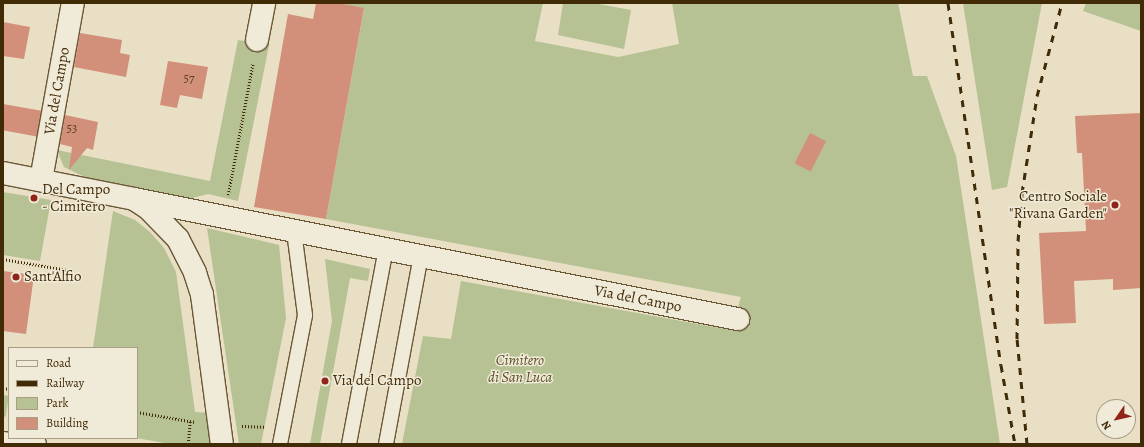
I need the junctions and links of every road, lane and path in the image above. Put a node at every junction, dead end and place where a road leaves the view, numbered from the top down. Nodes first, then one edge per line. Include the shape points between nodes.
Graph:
1 (73, 3) edge
2 (264, 3) edge
3 (257, 40) joint
4 (3, 173) edge
5 (41, 180) junction
6 (134, 199) junction
7 (224, 217) junction
8 (294, 231) junction
9 (386, 249) junction
10 (421, 256) junction
11 (3, 259) edge
12 (73, 271) dead end
13 (738, 319) dead end
14 (138, 412) edge
15 (283, 427) junction
16 (221, 435) edge
17 (188, 444) edge
18 (280, 444) edge
19 (350, 444) edge
20 (386, 444) edge

1 - 5 street, Via del Campo
2 - 3 street
3 - 7 path
4 - 5 street, Via del Campo
5 - 6 street, Via del Campo
6 - 7 street, Via del Campo
6 - 16 street, Via del Campo via 148,208 178,240 195,273 202,295
7 - 8 street, Via del Campo
8 - 9 street, Via del Campo
8 - 15 lane via 305,314
9 - 10 street, Via del Campo
9 - 19 lane
10 - 13 street, Via del Campo
10 - 20 lane
11 - 12 path
14 - 17 path via 190,421
15 - 16 path
15 - 18 lane

